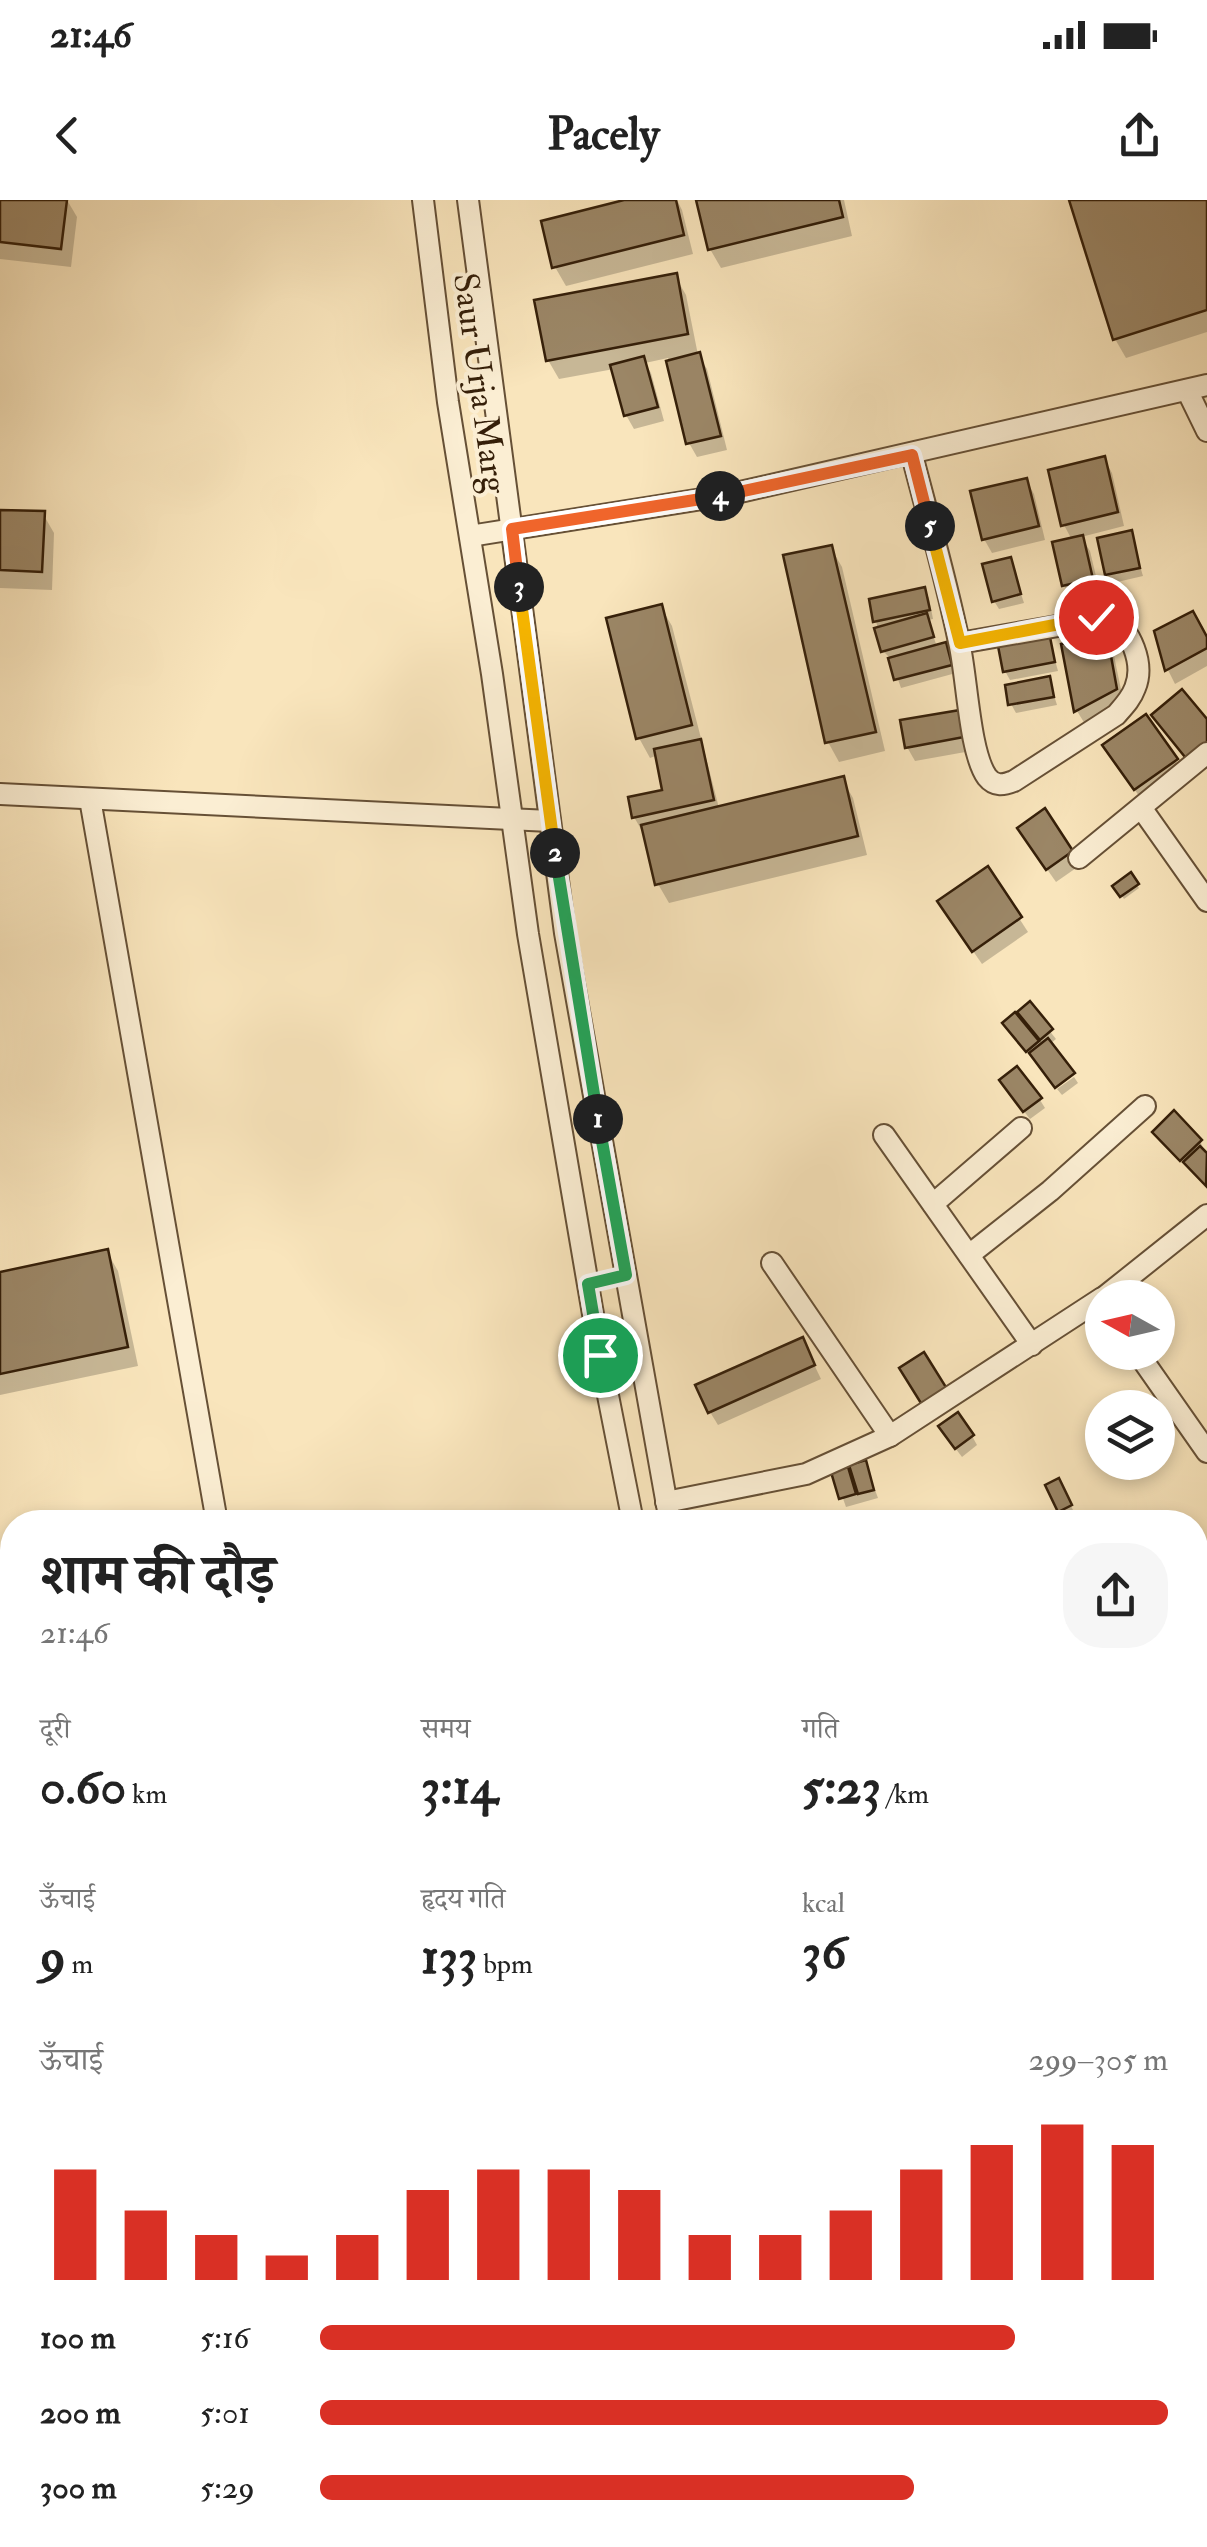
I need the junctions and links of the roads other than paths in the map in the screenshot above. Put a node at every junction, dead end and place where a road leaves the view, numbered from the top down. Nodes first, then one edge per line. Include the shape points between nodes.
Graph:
1 (423, 200) edge
2 (468, 200) edge
3 (1197, 387) edge
4 (1207, 431) edge
5 (912, 455) junction
6 (512, 529) junction
7 (470, 536) junction
8 (960, 643) junction
9 (1207, 753) edge
10 (0, 794) edge
11 (90, 799) junction
12 (1142, 809) junction
13 (512, 821) junction
14 (550, 822) junction
15 (1079, 858) dead end
16 (1207, 901) edge
17 (1146, 1106) dead end
18 (1021, 1128) dead end
19 (884, 1135) dead end
20 (933, 1204) junction
21 (1207, 1214) edge
22 (969, 1255) junction
23 (772, 1263) dead end
24 (626, 1275) junction
25 (1126, 1280) edge
26 (588, 1284) junction
27 (1085, 1311) edge
28 (1032, 1345) junction
29 (1150, 1370) edge
30 (890, 1436) junction
31 (1207, 1452) edge
32 (215, 1510) edge
33 (631, 1510) edge
34 (668, 1510) edge
35 (675, 1510) edge

1 - 7 street, Saur Urja Marg
2 - 6 street, Saur Urja Marg
3 - 4 street
3 - 5 street
5 - 6 street via 727,495
5 - 8 street
6 - 7 street
6 - 14 street, Saur Urja Marg
7 - 13 street, Saur Urja Marg
8 - 8 street via 978,756 992,783 1003,786 1116,714 1138,684 1128,632 1109,617
9 - 12 street
10 - 11 street
11 - 13 street
11 - 32 street
12 - 15 street
12 - 16 street
13 - 14 street
13 - 26 street, Saur Urja Marg
14 - 24 street, Saur Urja Marg
17 - 22 street
18 - 20 street
19 - 20 street
20 - 22 street
21 - 25 street
22 - 28 street
23 - 30 street
24 - 26 street
24 - 34 street, Saur Urja Marg
26 - 33 street, Saur Urja Marg
27 - 28 street
28 - 30 street
29 - 31 street
30 - 35 street via 806,1474

